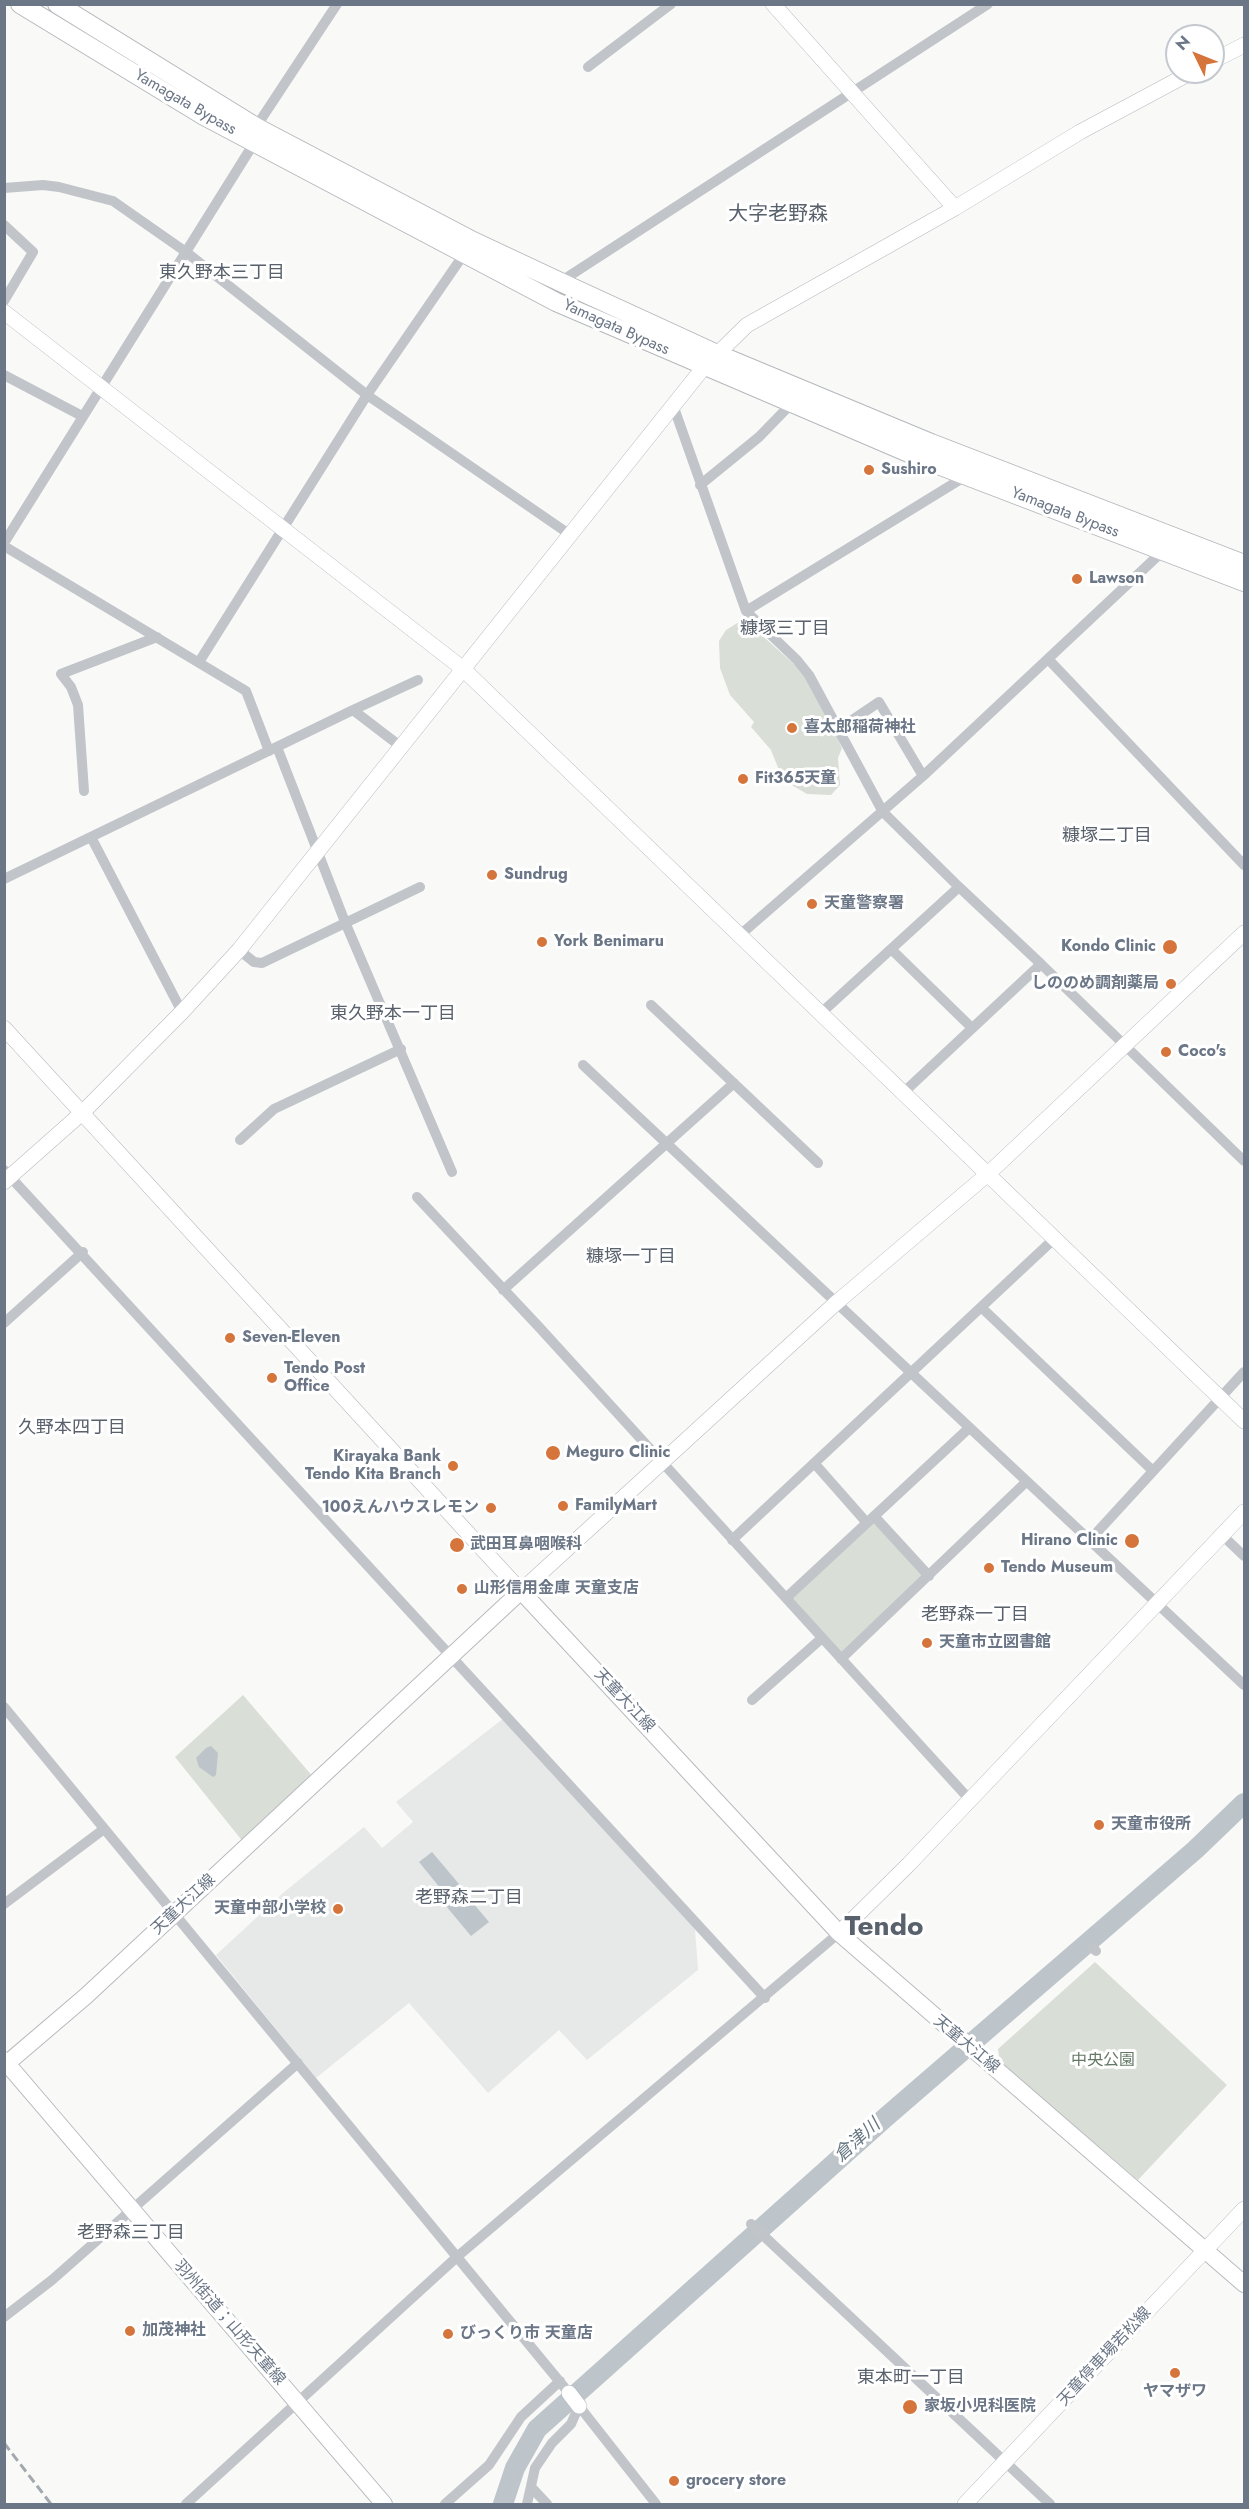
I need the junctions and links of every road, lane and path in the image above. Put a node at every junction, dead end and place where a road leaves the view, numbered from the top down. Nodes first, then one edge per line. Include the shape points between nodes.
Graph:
1 (57, 4) edge
2 (337, 4) edge
3 (671, 4) edge
4 (773, 4) edge
5 (988, 4) edge
6 (21, 5) edge
7 (1245, 45) edge
8 (1225, 56) edge
9 (588, 67) dead end
10 (1170, 84) edge
11 (852, 93) junction
12 (255, 135) junction
13 (4, 188) edge
14 (955, 208) junction
15 (4, 225) edge
16 (186, 252) junction
17 (464, 254) junction
18 (560, 282) junction
19 (4, 301) edge
20 (4, 312) edge
21 (717, 354) junction
22 (704, 367) junction
23 (4, 375) edge
24 (100, 386) junction
25 (367, 395) junction
26 (791, 404) junction
27 (673, 405) junction
28 (82, 416) junction
29 (966, 476) junction
30 (700, 485) junction
31 (284, 530) junction
32 (569, 534) junction
33 (4, 545) edge
34 (1164, 550) junction
35 (1245, 564) edge
36 (1245, 582) edge
37 (746, 611) junction
38 (157, 637) junction
39 (1049, 660) junction
40 (199, 662) junction
41 (462, 668) junction
42 (418, 680) dead end
43 (353, 710) junction
44 (839, 729) junction
45 (400, 746) junction
46 (273, 749) junction
47 (923, 776) junction
48 (84, 791) dead end
49 (883, 812) junction
50 (91, 837) junction
51 (318, 851) junction
52 (1245, 865) edge
53 (4, 879) edge
54 (420, 887) dead end
55 (959, 887) junction
56 (345, 922) junction
57 (1245, 933) edge
58 (740, 935) junction
59 (891, 949) junction
60 (239, 950) junction
61 (1041, 964) junction
62 (651, 1005) dead end
63 (182, 1012) junction
64 (820, 1014) junction
65 (4, 1028) edge
66 (972, 1028) junction
67 (1122, 1045) junction
68 (401, 1049) junction
69 (583, 1065) dead end
70 (734, 1083) junction
71 (903, 1093) junction
72 (83, 1112) junction
73 (240, 1140) dead end
74 (665, 1143) junction
75 (1245, 1161) edge
76 (819, 1163) dead end
77 (452, 1172) dead end
78 (989, 1173) junction
79 (7, 1176) edge
80 (417, 1197) dead end
81 (1054, 1238) junction
82 (83, 1252) junction
83 (503, 1290) junction
84 (836, 1303) junction
85 (982, 1308) junction
86 (4, 1323) edge
87 (1245, 1372) edge
88 (911, 1374) junction
89 (1220, 1397) junction
90 (1245, 1421) edge
91 (968, 1429) junction
92 (662, 1464) junction
93 (815, 1464) junction
94 (1152, 1470) junction
95 (1026, 1482) junction
96 (1245, 1512) edge
97 (871, 1519) junction
98 (1222, 1535) junction
99 (732, 1540) junction
100 (1089, 1541) junction
101 (1245, 1556) edge
102 (929, 1576) junction
103 (521, 1591) junction
104 (786, 1598) junction
105 (1158, 1604) junction
106 (822, 1638) junction
107 (451, 1657) junction
108 (842, 1659) junction
109 (1245, 1685) edge
110 (752, 1700) dead end
111 (4, 1707) edge
112 (970, 1800) junction
113 (104, 1829) junction
114 (4, 1904) edge
115 (174, 1914) junction
116 (839, 1934) junction
117 (765, 1998) junction
118 (6, 2063) edge
119 (298, 2063) junction
120 (131, 2208) junction
121 (1245, 2209) edge
122 (751, 2224) dead end
123 (1204, 2251) junction
124 (458, 2256) junction
125 (1245, 2284) edge
126 (4, 2317) edge
127 (564, 2387) junction
128 (299, 2404) junction
129 (579, 2406) junction
130 (1005, 2462) junction
131 (531, 2487) junction
132 (186, 2505) edge
133 (384, 2505) edge
134 (446, 2505) edge
135 (527, 2505) edge
136 (547, 2505) edge
137 (656, 2505) edge
138 (965, 2505) edge
139 (1050, 2505) edge

1 - 12 highway, Yamagata Bypass
2 - 12 street
3 - 9 street
4 - 11 street
5 - 11 street
6 - 12 highway, Yamagata Bypass
7 - 8 street
10 - 14 street via 1080,132
11 - 14 street
11 - 18 street
12 - 16 street
12 - 17 highway, Yamagata Bypass
12 - 18 highway, Yamagata Bypass
13 - 16 street via 42,185 113,201
14 - 21 street via 747,326
15 - 19 street via 33,252
16 - 24 street
16 - 25 street
17 - 22 highway, Yamagata Bypass via 556,302
17 - 25 street
18 - 21 highway, Yamagata Bypass
20 - 24 street
21 - 22 street
21 - 35 highway, Yamagata Bypass via 941,447
22 - 26 highway, Yamagata Bypass
22 - 27 street
23 - 28 street
24 - 28 street
24 - 31 street
25 - 31 street
25 - 32 street
26 - 29 highway, Yamagata Bypass
26 - 30 street via 759,437
27 - 30 street
27 - 32 street
28 - 33 street
29 - 34 highway, Yamagata Bypass
29 - 37 street
30 - 37 street
31 - 40 street
31 - 41 street
32 - 41 street
33 - 38 street
34 - 36 highway, Yamagata Bypass
34 - 39 street
37 - 44 street via 809,675
38 - 40 street
38 - 48 street via 61,674 78,705
39 - 47 street
39 - 52 street
40 - 46 street via 246,691
41 - 45 street
41 - 58 street
42 - 43 street
43 - 45 street
43 - 46 street
44 - 47 street via 879,702
44 - 49 street
45 - 51 street
46 - 50 street
46 - 51 street
47 - 49 street
49 - 55 street
49 - 58 street
50 - 53 street
50 - 63 street
51 - 56 street
51 - 60 street
54 - 56 street
55 - 59 street
55 - 61 street
56 - 60 street via 262,963 254,962
56 - 68 street
57 - 67 street
58 - 64 street
59 - 64 street
59 - 66 street
60 - 63 street
61 - 66 street
61 - 67 street
62 - 70 street
63 - 72 street
64 - 71 street
65 - 72 street
66 - 71 street
67 - 75 street
67 - 78 street
68 - 73 street via 274,1108
68 - 77 street
69 - 74 street
70 - 74 street
70 - 76 street
71 - 78 street
72 - 79 street
72 - 103 street
74 - 83 street
74 - 84 street
78 - 81 street
78 - 84 street
79 - 82 street
80 - 83 street
81 - 85 street
81 - 89 street
82 - 86 street
82 - 107 street
83 - 92 street
84 - 88 street
84 - 92 street
85 - 88 street
85 - 94 street
87 - 89 street
88 - 91 street
88 - 93 street
89 - 90 street
89 - 94 street
91 - 95 street
91 - 97 street
92 - 99 street
92 - 103 street
93 - 97 street
93 - 99 street
94 - 100 street
95 - 100 street
95 - 102 street
96 - 98 street
97 - 102 street
97 - 104 street
98 - 101 street
98 - 105 street
99 - 104 street
100 - 105 street
102 - 108 street
103 - 107 main road, 天童大江線
103 - 116 main road, 天童大江線
104 - 106 street
105 - 109 street
105 - 112 street
106 - 108 street
106 - 110 street
107 - 115 main road, 天童大江線
107 - 117 street
108 - 112 street
111 - 113 street
112 - 116 street
113 - 114 street
113 - 115 street
115 - 118 main road, 天童大江線
115 - 119 street
116 - 117 street
116 - 123 main road, 天童大江線
117 - 124 street
118 - 120 main road, 羽州街道；山形天童線
119 - 120 street
119 - 124 street
120 - 126 street via 52,2280
120 - 128 main road, 羽州街道；山形天童線
121 - 123 street, 天童停車場若松線
122 - 130 street
123 - 125 main road, 天童大江線
123 - 130 street, 天童停車場若松線
124 - 127 street
124 - 128 street
127 - 129 street
127 - 134 street via 521,2417 489,2465
128 - 132 street
128 - 133 main road, 羽州街道；山形天童線
129 - 131 street via 571,2424 542,2455
129 - 137 street
130 - 138 street, 天童停車場若松線
130 - 139 street
131 - 135 street
131 - 136 street

